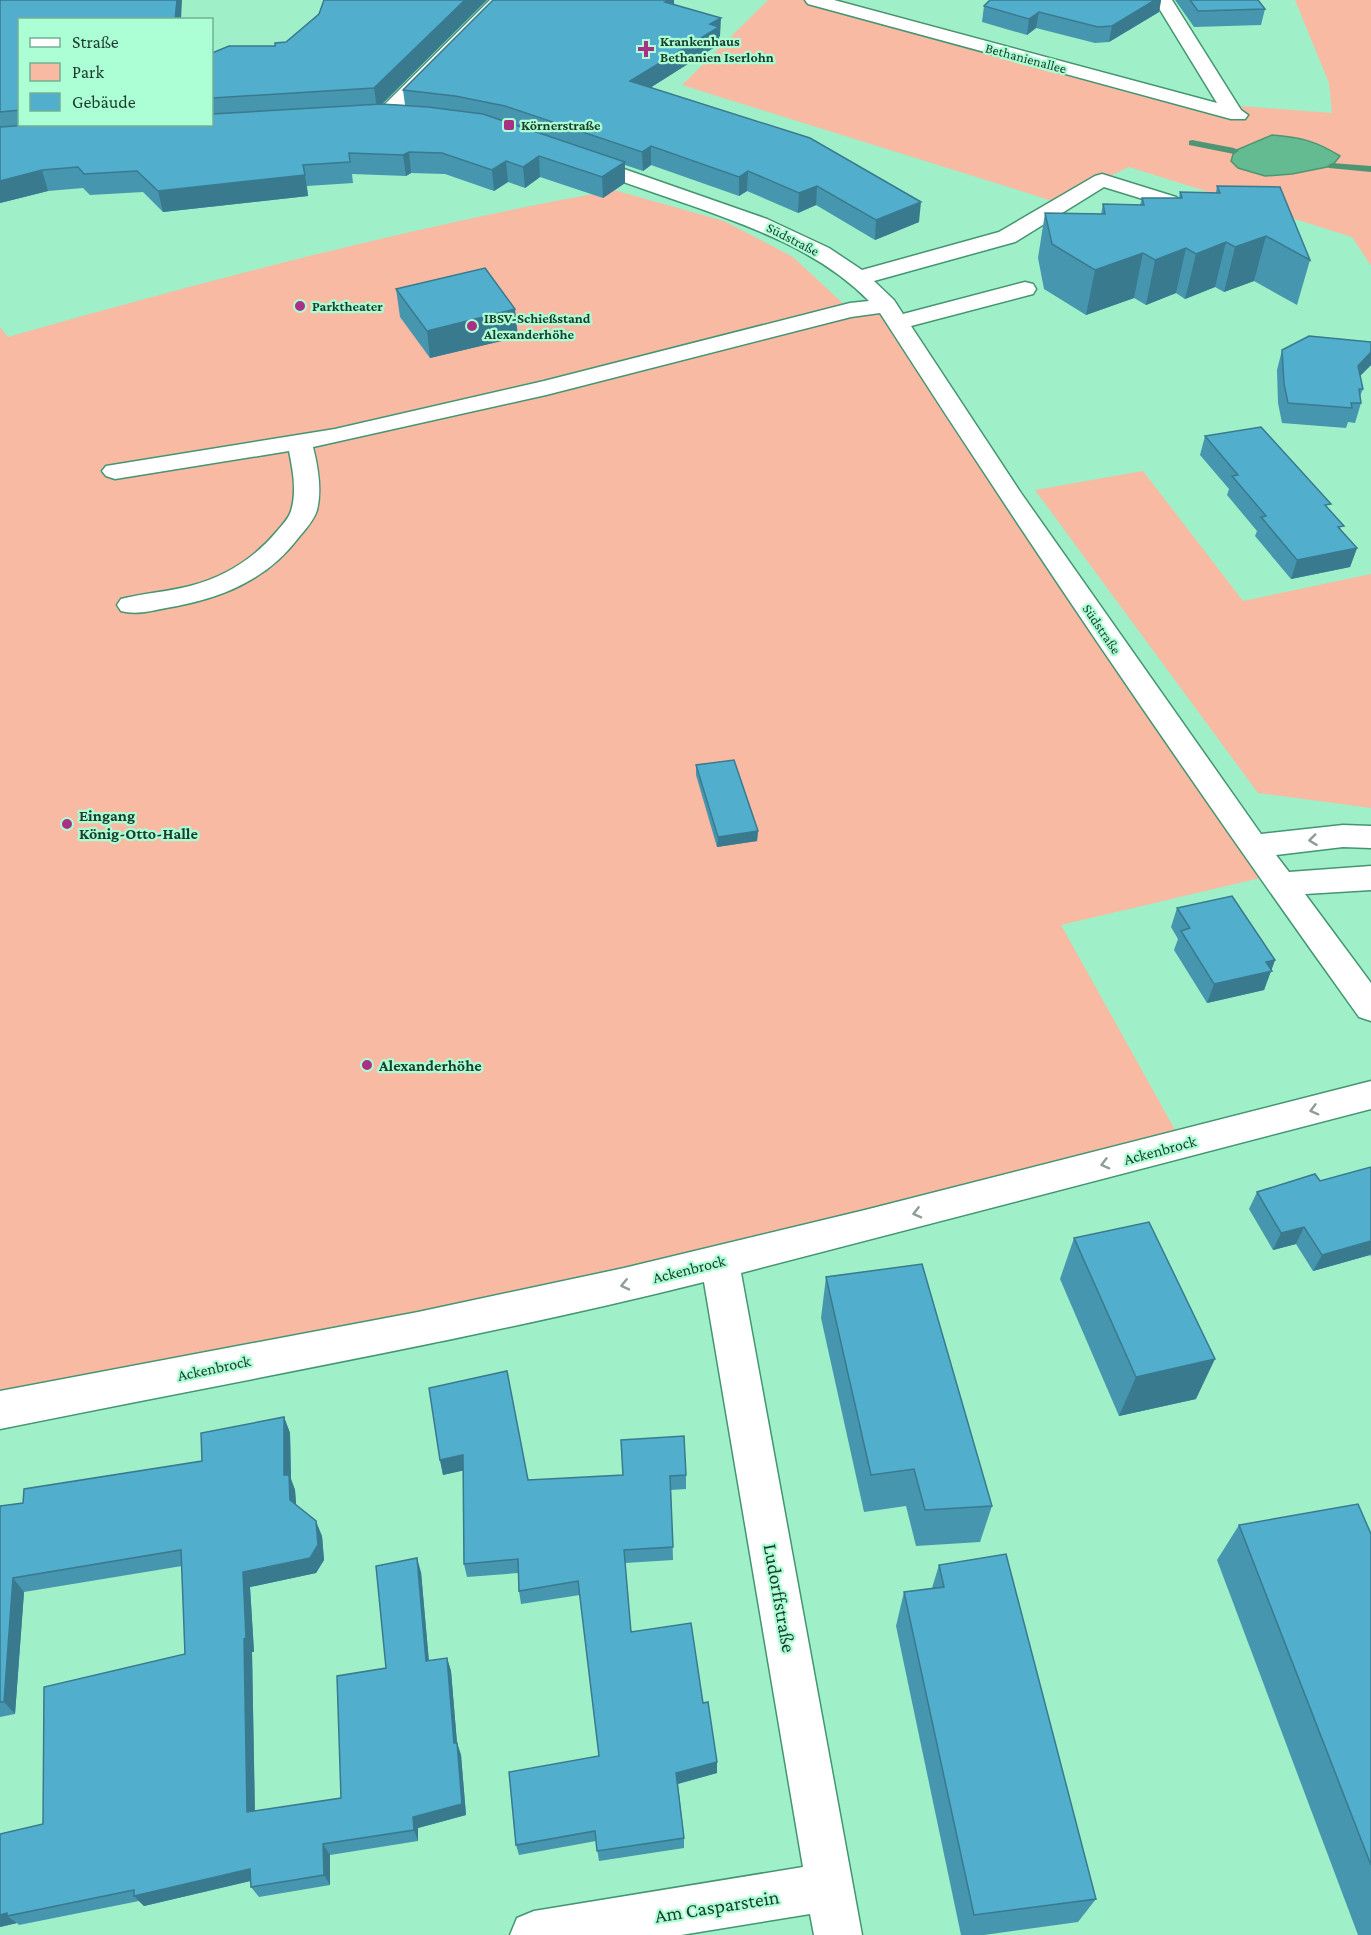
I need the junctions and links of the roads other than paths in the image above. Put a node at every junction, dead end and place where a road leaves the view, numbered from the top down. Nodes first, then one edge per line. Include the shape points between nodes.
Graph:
1 (500, 0) edge
2 (814, 0) edge
3 (1163, 0) edge
4 (384, 116) junction
5 (363, 117) edge
6 (408, 117) edge
7 (567, 155) edge
8 (1169, 201) edge
9 (859, 278) junction
10 (1025, 289) dead end
11 (892, 314) junction
12 (300, 442) junction
13 (115, 471) dead end
14 (132, 604) dead end
15 (1371, 837) edge
16 (1252, 846) junction
17 (1371, 878) edge
18 (1280, 884) junction
19 (1371, 1008) edge
20 (1371, 1095) edge
21 (720, 1262) junction
22 (0, 1410) edge
23 (830, 1887) junction
24 (534, 1935) edge
25 (838, 1935) edge

1 - 4 street
2 - 3 street, Bethanienallee via 1235,114
4 - 5 street
4 - 6 street
7 - 9 street, Südstraße via 760,223 821,253
8 - 9 street via 1102,180 1007,237
9 - 11 street, Südstraße
10 - 11 street
11 - 12 street via 850,310 546,388
11 - 16 street, Südstraße via 1009,494
12 - 13 street
12 - 14 street via 307,470 304,512 284,541 254,568 223,584 184,598
15 -> 16 street via 1343,836
16 - 18 street, Südstraße
17 - 18 street
18 - 19 street, Südstraße
20 -> 21 street, Ackenbrock
21 -> 22 street, Ackenbrock via 418,1329
21 - 23 street, Ludorffstraße
23 - 24 street, Am Casparstein
23 - 25 street, Ludorffstraße

